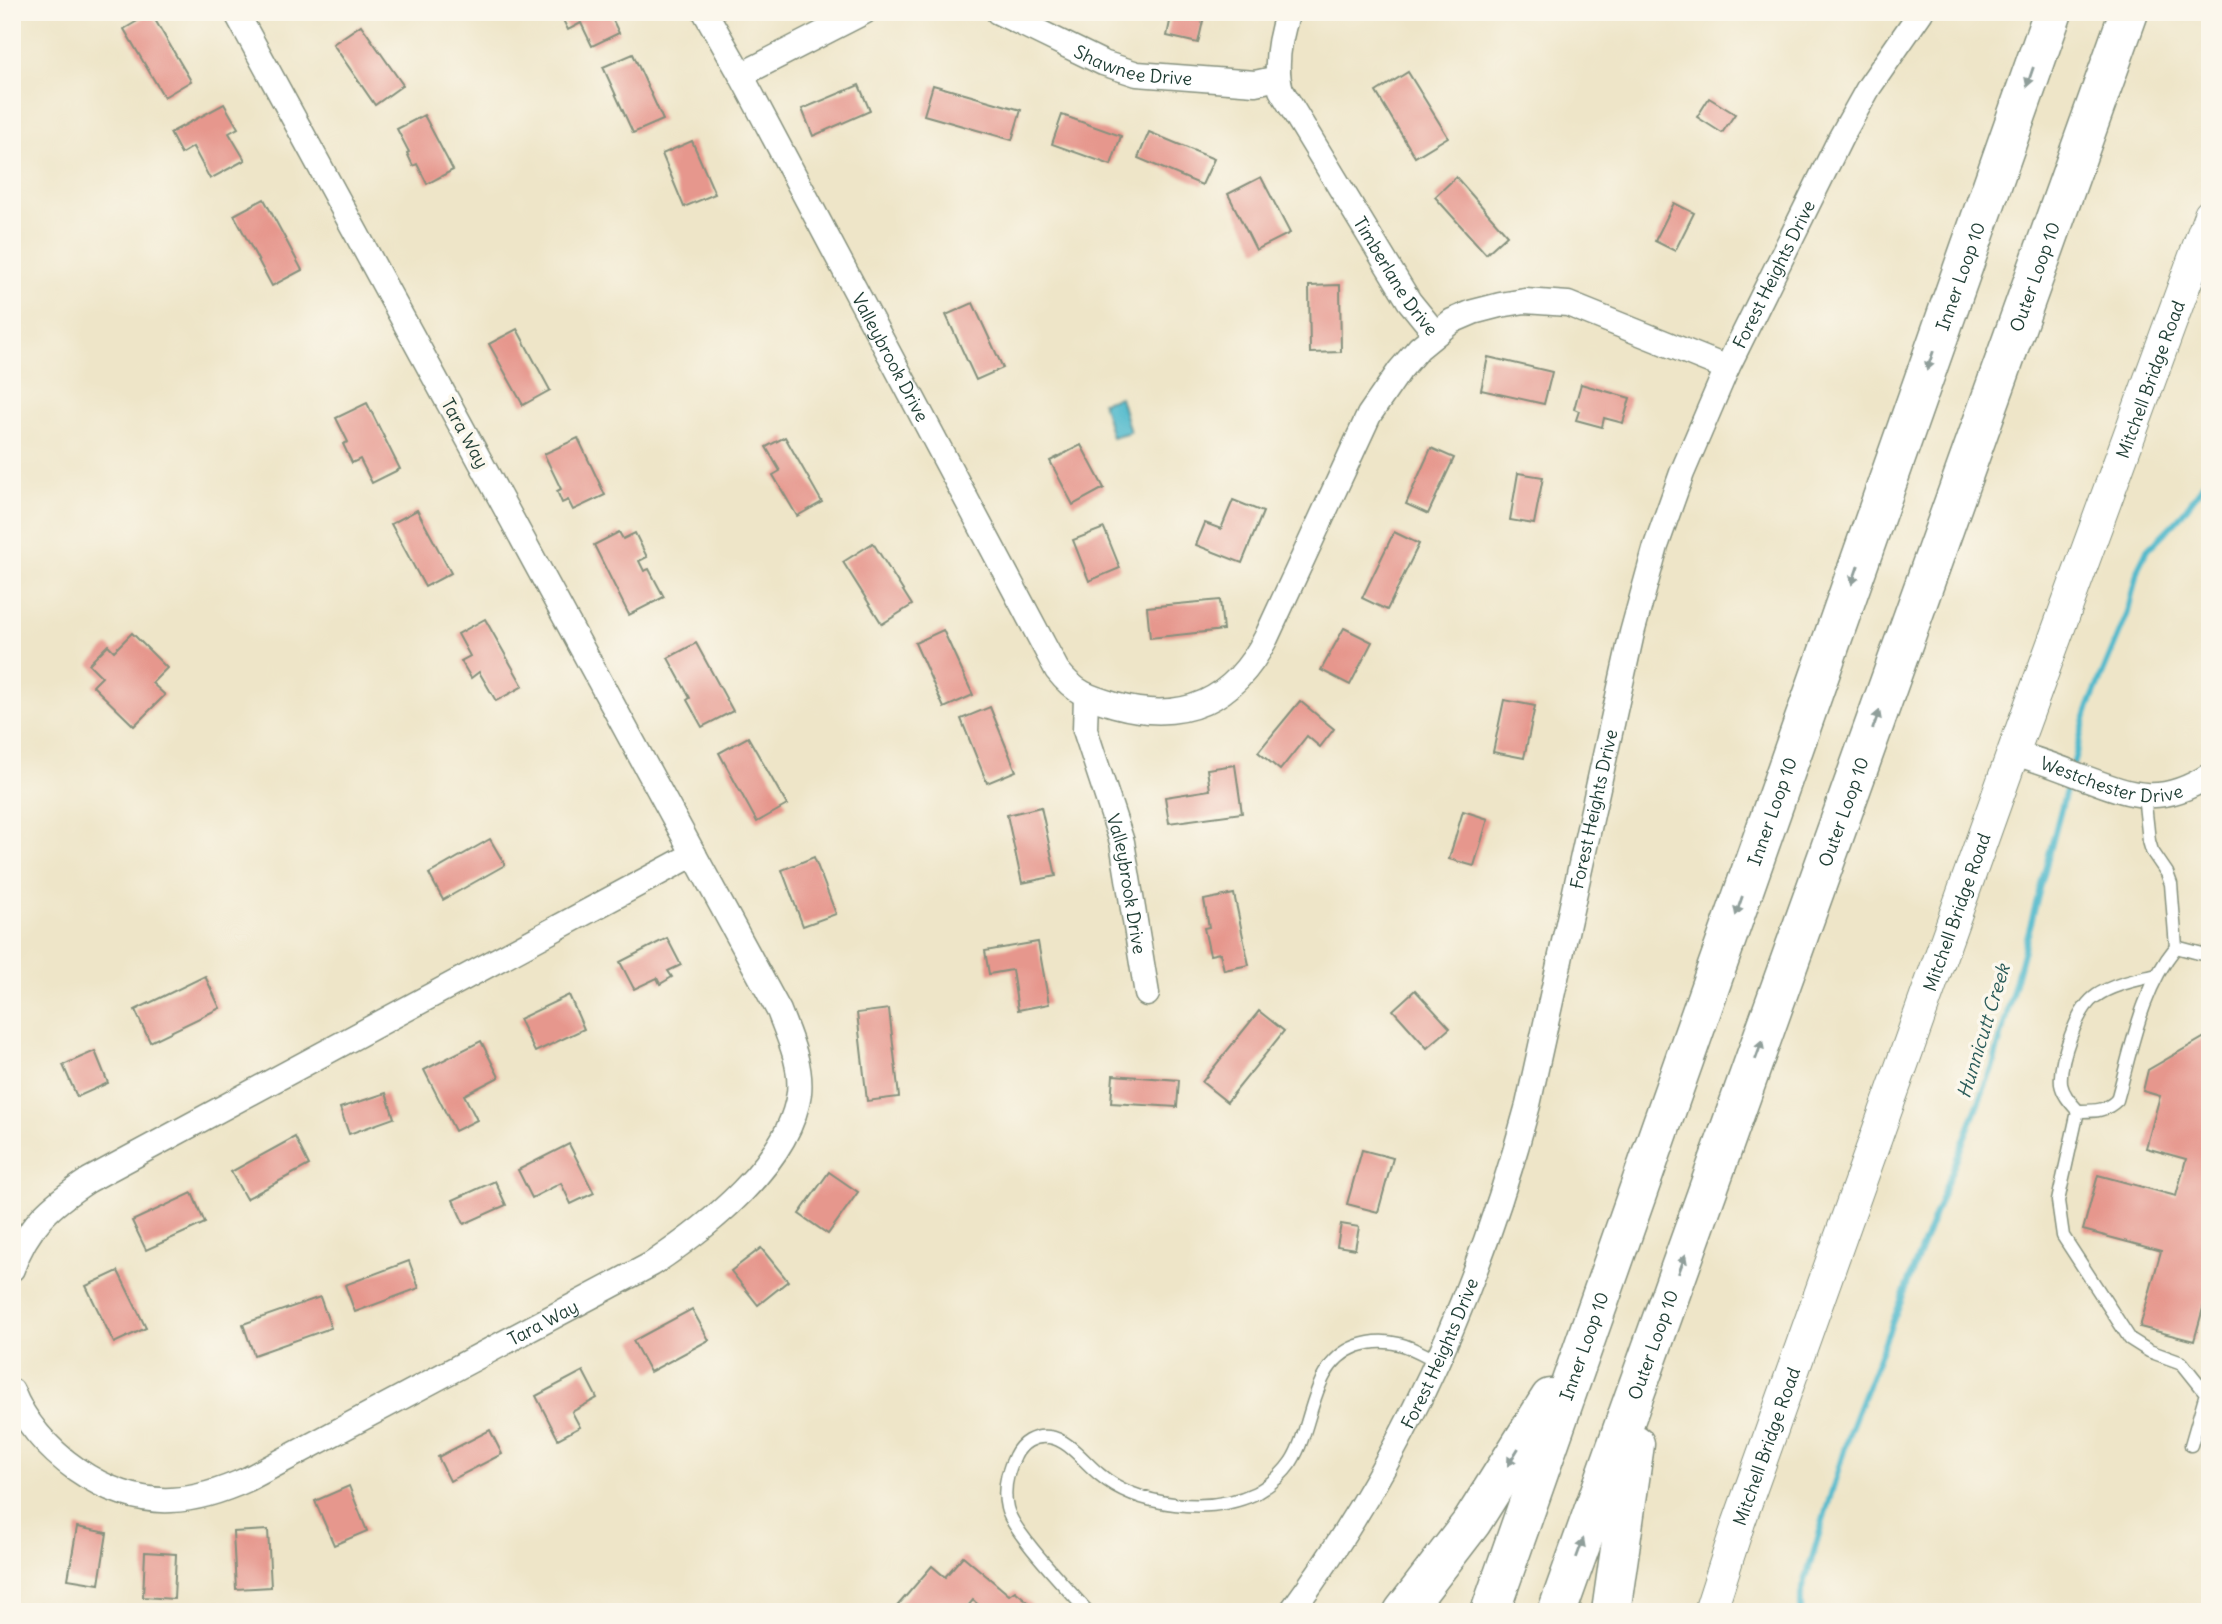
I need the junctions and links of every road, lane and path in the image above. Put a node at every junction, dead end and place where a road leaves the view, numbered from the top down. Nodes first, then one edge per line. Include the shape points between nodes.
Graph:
1 (236, 12) edge
2 (705, 12) edge
3 (864, 12) edge
4 (998, 12) edge
5 (1288, 12) edge
6 (1921, 12) edge
7 (2053, 12) edge
8 (2129, 12) edge
9 (741, 75) junction
10 (1278, 78) junction
11 (2210, 215) edge
12 (1435, 333) junction
13 (1727, 368) junction
14 (1086, 696) junction
15 (2026, 757) junction
16 (2210, 775) edge
17 (2144, 795) junction
18 (694, 854) junction
19 (2176, 947) junction
20 (2210, 956) edge
21 (2157, 975) junction
22 (1147, 994) dead end
23 (2078, 1111) junction
24 (12, 1269) edge
25 (1588, 1337) junction
26 (1437, 1361) junction
27 (1647, 1363) junction
28 (12, 1391) edge
29 (2191, 1445) dead end
30 (1088, 1612) edge
31 (1291, 1612) edge
32 (1403, 1612) edge
33 (1490, 1612) edge
34 (1557, 1612) edge
35 (1611, 1612) edge
36 (1710, 1612) edge

1 - 18 street, Tara Way
2 - 9 street, Valleybrook Drive
3 - 9 street
4 - 10 street, Shawnee Drive via 1103,63 1137,74 1255,83
5 - 10 street, Timberlane Drive via 1281,32
6 - 13 street, Forest Heights Drive via 1841,137
7 -> 25 highway, Inner Loop 10
27 -> 8 highway, Outer Loop 10
9 - 14 street, Valleybrook Drive via 1057,670
10 - 12 street, Timberlane Drive via 1290,106 1409,301
11 - 15 street, Mitchell Bridge Road
12 - 13 street, Timberlane Drive via 1462,317 1500,305 1568,304
12 - 14 street, Valleybrook Drive via 1400,370 1370,415 1266,638 1246,671 1220,695 1192,709 1173,712 1143,711
13 - 26 street, Forest Heights Drive via 1656,545 1615,702 1509,1177
14 - 22 street, Valleybrook Drive via 1085,730 1122,842
15 - 17 street, Westchester Drive via 2114,790
15 - 36 street, Mitchell Bridge Road via 1743,1509
16 - 17 street, Westchester Drive via 2183,789
17 - 19 lane via 2149,841 2171,884
18 - 24 street via 89,1180 43,1213
18 - 28 street, Tara Way via 779,1011 798,1069 799,1092 781,1142 741,1192 706,1225 652,1264 248,1479 207,1494 149,1499 95,1480 46,1445 28,1423
19 - 20 lane
19 - 21 lane
21 - 23 lane via 2145,1000 2117,1100 2100,1111
21 - 23 lane via 2095,996 2077,1020 2061,1082
23 - 29 lane via 2058,1201 2063,1236 2130,1339 2182,1363 2206,1393
25 -> 32 highway via 1472,1522
25 - 33 highway, Inner Loop 10
26 - 30 lane via 1386,1341 1350,1349 1324,1374 1298,1450 1280,1476 1255,1493 1225,1502 1178,1503 1133,1494 1106,1479 1056,1438 1028,1441 1015,1456 1008,1475 1007,1510 1017,1530
26 - 31 street, Forest Heights Drive via 1383,1472
34 -> 27 highway, Outer Loop 10
27 - 35 highway

